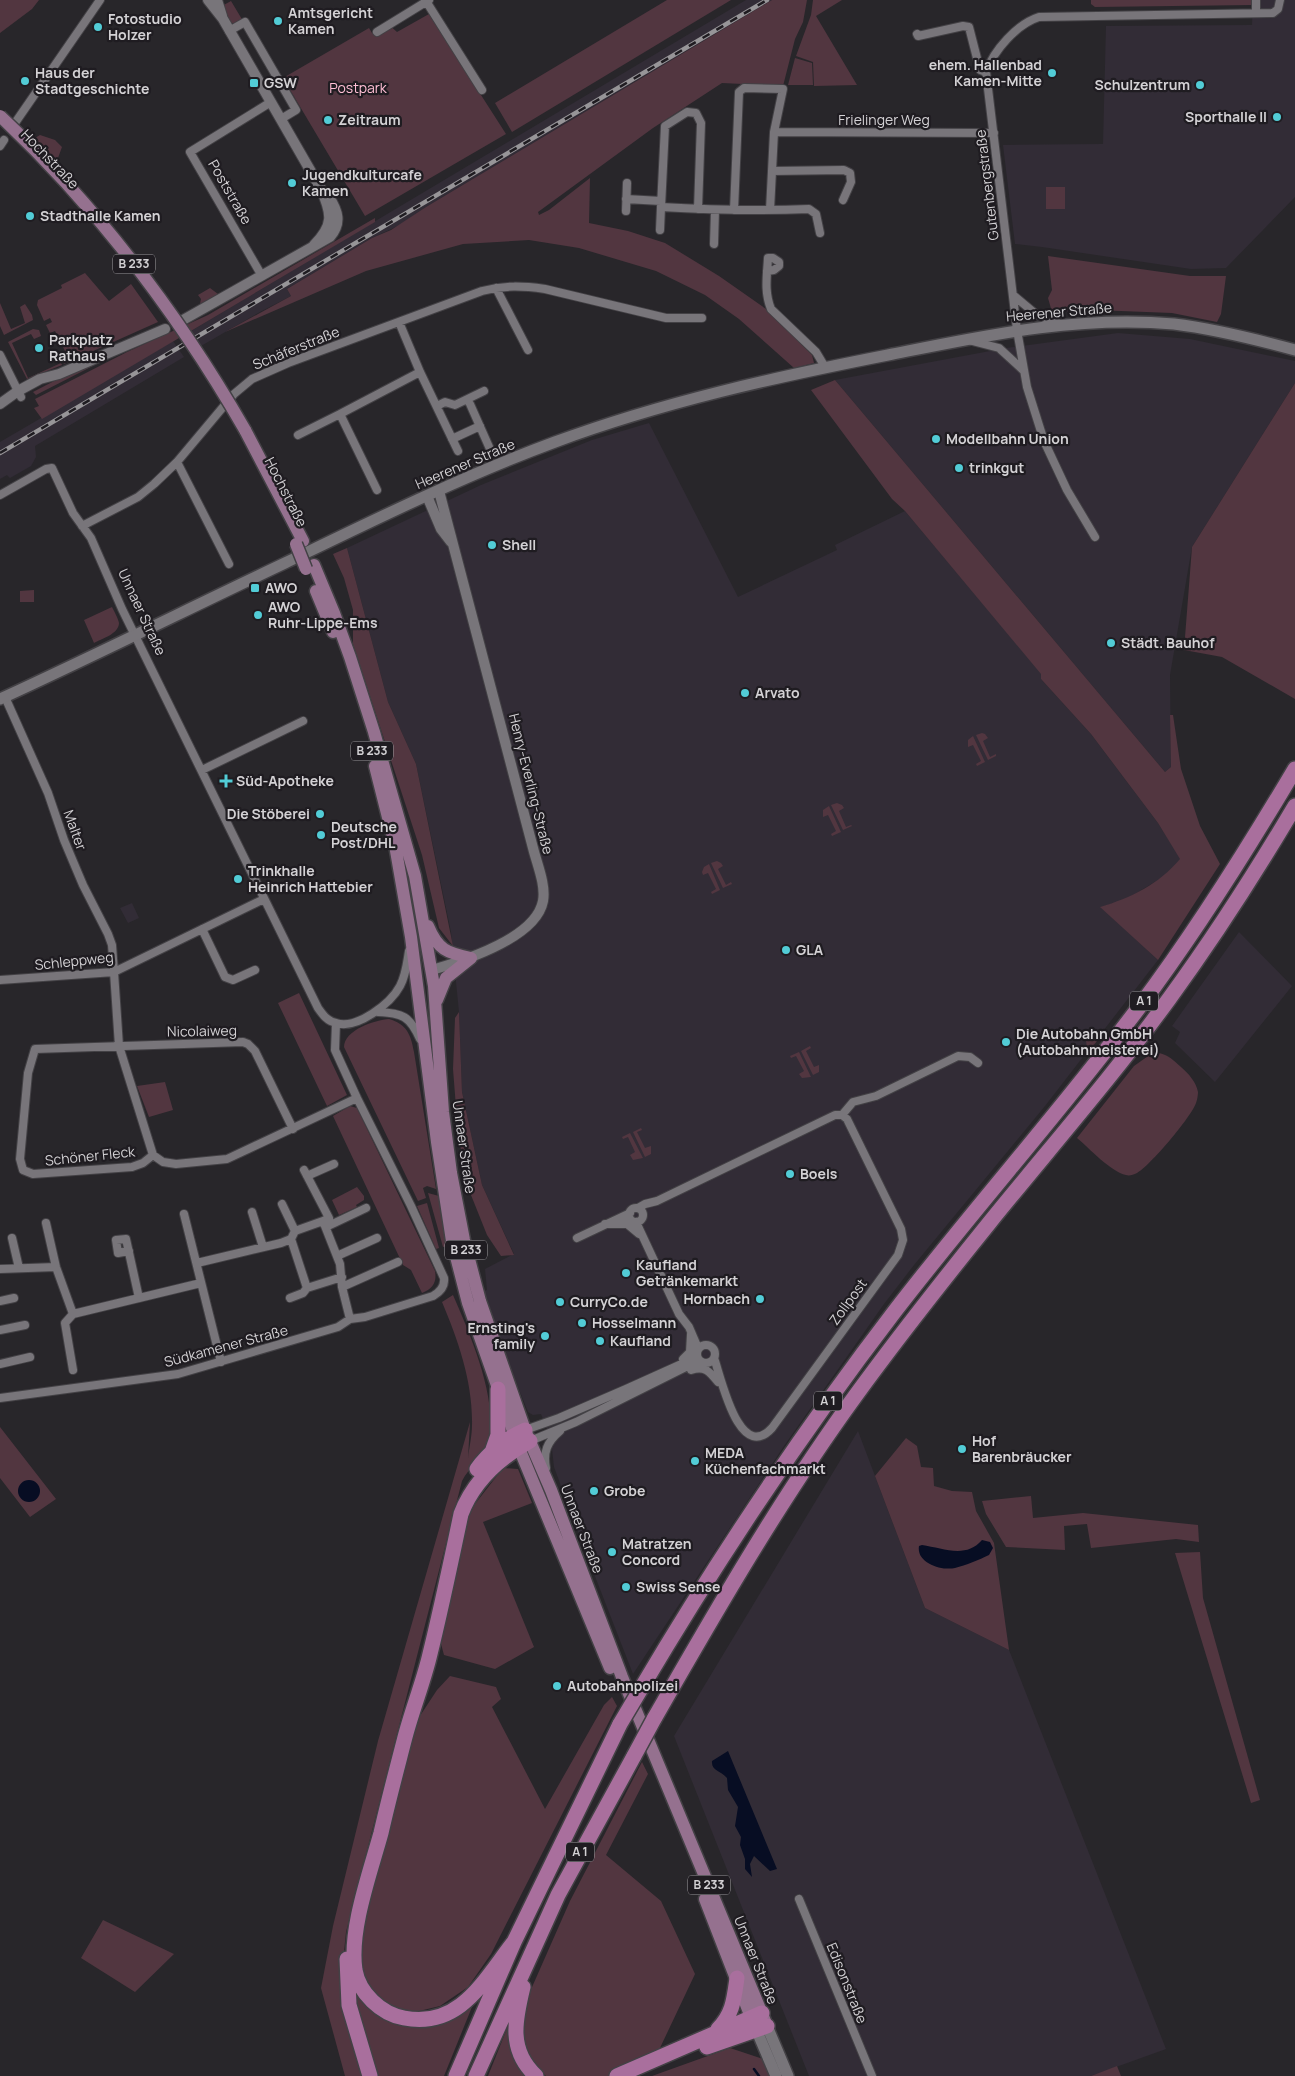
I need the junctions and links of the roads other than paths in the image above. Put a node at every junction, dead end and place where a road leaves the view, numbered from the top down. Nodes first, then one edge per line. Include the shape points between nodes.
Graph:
1 (100, 0) edge
2 (208, 0) edge
3 (216, 0) edge
4 (412, 0) edge
5 (1256, 0) edge
6 (1280, 0) edge
7 (428, 1) edge
8 (416, 8) junction
9 (1256, 14) junction
10 (223, 19) junction
11 (229, 31) junction
12 (377, 32) dead end
13 (917, 34) dead end
14 (986, 72) junction
15 (482, 90) dead end
16 (271, 102) junction
17 (0, 116) edge
18 (281, 119) junction
19 (15, 123) dead end
20 (774, 132) junction
21 (994, 133) junction
22 (1, 138) edge
23 (772, 171) junction
24 (627, 183) dead end
25 (626, 199) junction
26 (843, 200) dead end
27 (661, 204) junction
28 (698, 209) junction
29 (715, 210) junction
30 (734, 210) junction
31 (770, 210) junction
32 (626, 211) dead end
33 (660, 230) dead end
34 (820, 232) dead end
35 (714, 244) dead end
36 (767, 271) dead end
37 (262, 276) junction
38 (496, 288) junction
39 (1013, 295) junction
40 (702, 318) dead end
41 (183, 320) dead end
42 (399, 322) junction
43 (1063, 325) junction
44 (165, 328) dead end
45 (1017, 330) junction
46 (965, 339) junction
47 (528, 350) dead end
48 (1295, 350) edge
49 (0, 355) edge
50 (825, 367) junction
51 (1023, 370) junction
52 (420, 372) junction
53 (484, 391) dead end
54 (19, 394) junction
55 (0, 404) edge
56 (470, 404) dead end
57 (437, 406) junction
58 (0, 410) edge
59 (340, 414) junction
60 (480, 426) junction
61 (242, 431) junction
62 (298, 434) dead end
63 (452, 439) junction
64 (490, 449) dead end
65 (458, 451) dead end
66 (177, 462) junction
67 (377, 490) dead end
68 (439, 491) junction
69 (0, 495) edge
70 (427, 496) junction
71 (82, 526) junction
72 (1095, 537) dead end
73 (452, 543) junction
74 (229, 564) dead end
75 (310, 567) junction
76 (134, 634) junction
77 (2, 698) edge
78 (303, 722) dead end
79 (1295, 769) edge
80 (202, 770) junction
81 (1295, 806) edge
82 (264, 899) junction
83 (422, 913) junction
84 (202, 930) junction
85 (411, 937) junction
86 (471, 958) junction
87 (255, 970) dead end
88 (432, 970) junction
89 (114, 972) junction
90 (416, 972) junction
91 (0, 980) edge
92 (435, 1004) junction
93 (378, 1012) junction
94 (336, 1023) junction
95 (119, 1046) junction
96 (427, 1055) junction
97 (978, 1063) dead end
98 (357, 1098) junction
99 (842, 1115) junction
100 (292, 1128) junction
101 (153, 1155) junction
102 (334, 1164) dead end
103 (282, 1204) dead end
104 (366, 1208) dead end
105 (252, 1212) dead end
106 (184, 1214) dead end
107 (637, 1215) junction
108 (46, 1223) dead end
109 (324, 1224) junction
110 (605, 1224) junction
111 (293, 1235) junction
112 (12, 1238) dead end
113 (377, 1238) dead end
114 (577, 1238) dead end
115 (643, 1239) junction
116 (263, 1247) junction
117 (129, 1251) dead end
118 (336, 1256) junction
119 (398, 1262) dead end
120 (197, 1263) junction
121 (56, 1267) junction
122 (19, 1268) junction
123 (0, 1269) edge
124 (342, 1277) junction
125 (201, 1283) junction
126 (342, 1287) junction
127 (307, 1288) junction
128 (14, 1298) dead end
129 (139, 1298) junction
130 (290, 1298) dead end
131 (0, 1301) edge
132 (73, 1314) junction
133 (350, 1319) junction
134 (25, 1325) dead end
135 (689, 1327) junction
136 (0, 1330) edge
137 (700, 1349) junction
138 (30, 1357) dead end
139 (708, 1361) junction
140 (221, 1362) junction
141 (0, 1364) edge
142 (73, 1370) dead end
143 (662, 1373) junction
144 (675, 1374) junction
145 (718, 1382) junction
146 (498, 1389) junction
147 (725, 1392) junction
148 (0, 1398) edge
149 (567, 1426) junction
150 (522, 1438) junction
151 (492, 1452) junction
152 (551, 1490) junction
153 (799, 1899) dead end
154 (514, 1942) junction
155 (531, 1951) junction
156 (737, 1978) junction
157 (759, 2021) junction
158 (713, 2034) junction
159 (370, 2076) edge
160 (456, 2076) edge
161 (476, 2076) edge
162 (536, 2076) edge
163 (617, 2076) edge
164 (638, 2076) edge
165 (776, 2076) edge
166 (788, 2076) edge
167 (872, 2076) edge

1 - 19 street
2 - 10 street
3 - 10 street
4 - 8 street
5 - 9 street
6 - 9 street via 1278,9 1273,13
7 - 8 street
7 - 15 street
8 - 12 street
9 - 14 street via 1039,17 1022,25 1001,48
10 - 11 street
11 - 16 street
11 - 18 street via 246,22 296,110
13 - 14 street, Gutenbergstraße via 969,27 980,70
14 - 21 street, Gutenbergstraße
16 - 18 street
16 - 37 street, Poststraße via 190,152
17 - 61 main road, Hochstraße / B 233, bridge via 83,203 160,298 221,388
18 - 37 street via 321,190 337,210 338,222 330,237
20 - 21 street, Frielinger Weg
20 - 23 street
20 - 30 street via 783,89 740,89
21 - 39 street, Gutenbergstraße
22 - 61 main road, Hochstraße / B 233 via 77,209 154,303
23 - 26 street via 844,170 850,174 851,182
23 - 31 street
24 - 25 street
25 - 27 street
25 - 32 street
27 - 28 street
27 - 28 street via 665,126 683,113 692,112 699,116 701,123
27 - 33 street
28 - 29 street
29 - 30 street
29 - 35 street
30 - 31 street
31 - 34 street via 809,210 816,214
36 - 50 street via 767,300 771,308 816,352
37 - 41 street
38 - 40 street, Schäferstraße via 536,288 666,318
38 - 42 street, Schäferstraße
38 - 47 street
39 - 43 street via 1037,315
39 - 45 street, Gutenbergstraße
42 - 52 street
42 - 66 street, Schäferstraße via 252,379 234,394
43 - 45 main road, Heerener Straße
43 - 48 main road, Heerener Straße via 1116,322 1171,324
44 - 54 street
45 - 46 main road, Heerener Straße
45 - 51 street, Gutenbergstraße
46 - 50 main road, Heerener Straße
46 - 51 street via 999,348
49 - 54 street
50 - 68 main road, Heerener Straße via 637,415 555,442
51 - 72 street, Gutenbergstraße via 1044,441 1067,490
52 - 57 street
52 - 59 street
53 - 57 street via 456,404 445,402
54 - 55 street
54 - 58 street
56 - 60 street
57 - 63 street
59 - 62 street
59 - 67 street
60 - 63 street
60 - 64 street
61 - 75 main road, Hochstraße / B 233, bridge
63 - 65 street
66 - 71 street, Schäferstraße via 138,497
66 - 74 street
68 - 70 main road, Heerener Straße
68 - 73 street, Henry-Everling-Straße
69 - 71 street, Unnaer Straße via 52,468
70 - 73 street, Henry-Everling-Straße via 441,529
70 - 76 main road, Heerener Straße
71 - 76 street, Unnaer Straße via 91,538
73 - 86 street, Henry-Everling-Straße via 543,888 543,901 530,923
75 - 83 main road, Hochstraße / B 233 via 334,612 374,732
75 - 85 main road, Hochstraße / B 233 via 367,734 390,820
76 - 77 main road, Heerener Straße
76 - 80 street, Unnaer Straße
77 - 89 street, Malter via 48,793 83,885 108,934
78 - 80 street
79 - 154 highway, A 1, bridge via 1223,888 1140,1007 933,1263 838,1387 743,1524 620,1724
80 - 82 street, Unnaer Straße
81 - 155 highway, A 1, bridge via 1255,874 1169,998 855,1396 757,1543 654,1719 562,1887
82 - 84 street, Schleppweg
82 - 94 street, Unnaer Straße via 318,1008 324,1017
83 - 86 main road via 440,948
83 - 88 main road, Unnaer Straße / B 233
84 - 87 street via 225,977 233,980
84 - 89 street, Schleppweg
85 - 90 main road, Unnaer Straße / B 233
85 - 93 street via 401,984
86 - 88 street, Henry-Everling-Straße
86 - 92 main road via 446,978
88 - 90 main road
88 - 92 main road, Unnaer Straße / B 233
89 - 91 street, Schleppweg
89 - 95 street, Schöner Fleck
90 - 96 main road, Unnaer Straße / B 233
92 - 150 main road, Unnaer Straße / B 233 via 443,1112 464,1240
93 - 94 street via 350,1023
93 - 96 street, Unnaer Straße via 408,1019
94 - 98 street via 335,1050
95 - 100 street, Nicolaiweg via 248,1044 255,1051
95 - 101 street, Schöner Fleck
95 - 101 street, Schöner Fleck via 35,1049 28,1073 20,1159 23,1170 33,1174 132,1167 143,1164
96 - 146 main road, Unnaer Straße / B 233 via 452,1241 468,1303
97 - 99 street via 958,1056 876,1096 852,1102
98 - 100 street, Schöner Fleck
98 - 133 street, Südkamener Straße via 444,1281 433,1296
99 - 107 street via 657,1201
99 - 147 street, Zollpost via 847,1119 901,1229 903,1244 772,1428 759,1436 751,1436 742,1430
100 - 101 street, Schöner Fleck via 219,1161 169,1164
102 - 109 street via 305,1173 329,1218
103 - 111 street
104 - 109 street
105 - 116 street
106 - 120 street
107 - 110 street
107 - 115 street
108 - 121 street
109 - 111 street
109 - 118 street
110 - 114 street
110 - 115 street via 627,1224
111 - 116 street
111 - 127 street
112 - 122 street
113 - 118 street
115 - 135 street via 679,1314
116 - 120 street
117 - 129 street
118 - 124 street
119 - 126 street
120 - 125 street
121 - 122 street
121 - 132 street
122 - 123 street
124 - 126 street
124 - 127 street
125 - 129 street
125 - 140 street
126 - 133 street
127 - 130 street
128 - 131 street
129 - 132 street
132 - 142 street via 65,1323
133 - 140 street, Südkamener Straße via 338,1327
134 - 136 street
135 - 137 street
135 - 143 street via 690,1352
137 - 139 street
137 - 139 street via 713,1348
137 - 143 street via 686,1362
138 - 141 street
139 - 144 street, Zollpost via 688,1366
139 - 145 street, Zollpost
139 - 147 street, Zollpost
140 - 148 street, Südkamener Straße via 133,1382
143 - 150 street via 559,1418
144 - 145 street, Zollpost via 703,1368
144 - 149 street, Zollpost
145 - 147 street, Zollpost
146 - 150 main road, Unnaer Straße / B 233
146 - 151 highway via 498,1435
149 - 150 street, Zollpost
149 - 152 street, Zollpost via 552,1437 544,1453
150 - 151 highway
150 - 152 main road, Unnaer Straße / B 233
150 - 154 highway via 481,1479 461,1514 429,1659 404,1740 357,1924 356,1972 362,1987 383,2010 399,2017 432,2019 463,2005
150 - 156 main road, Unnaer Straße / B 233
151 - 159 highway via 470,1480 457,1509 422,1657 349,1934 346,1970 349,2005
152 - 157 main road, Unnaer Straße / B 233
153 - 167 street, Edisonstraße
154 - 160 highway, A 1
155 - 161 highway, A 1
155 - 162 highway via 514,2024 520,2056
156 - 157 main road, Unnaer Straße / B 233
156 - 158 highway via 733,2008
157 - 158 highway
157 - 164 highway
157 - 165 main road, Unnaer Straße
157 - 166 main road, Unnaer Straße
158 - 163 highway

